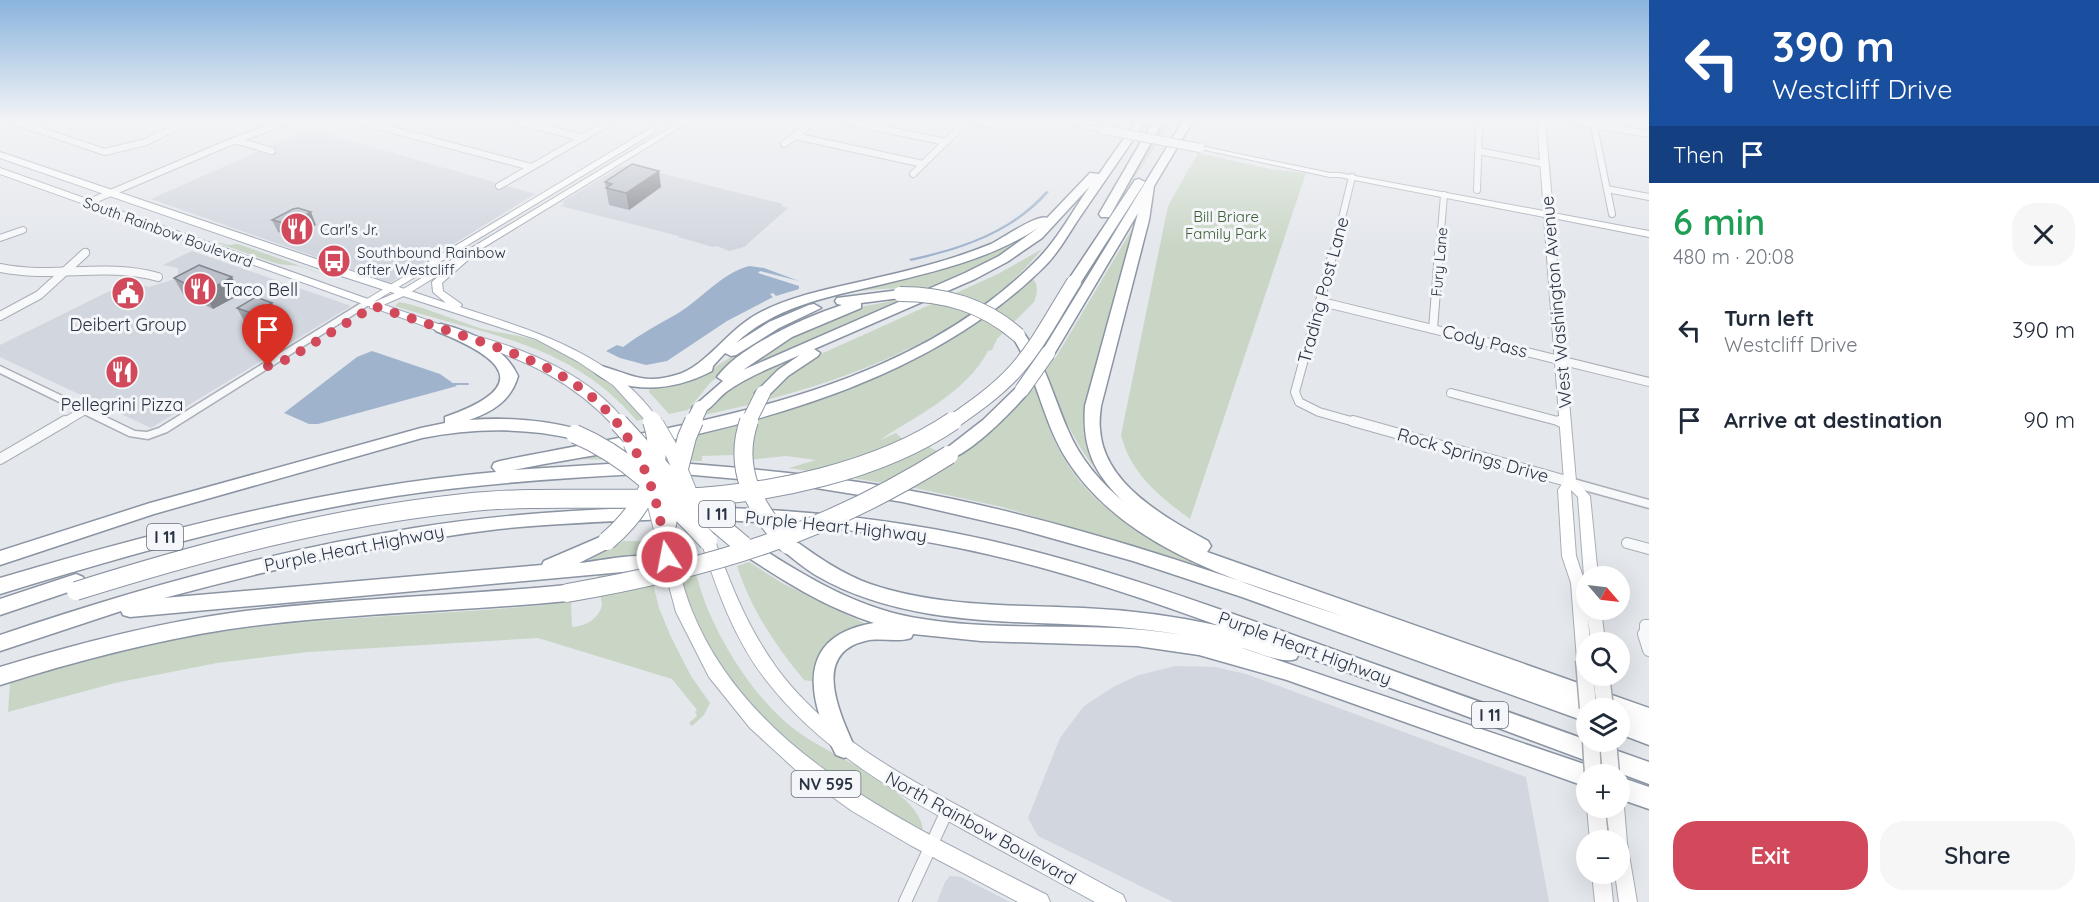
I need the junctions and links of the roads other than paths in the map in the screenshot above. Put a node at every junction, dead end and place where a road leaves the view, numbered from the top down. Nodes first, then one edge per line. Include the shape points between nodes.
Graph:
1 (23, 163) edge
2 (181, 163) edge
3 (516, 163) edge
4 (538, 163) edge
5 (596, 163) edge
6 (614, 163) edge
7 (919, 163) edge
8 (1106, 163) edge
9 (1112, 163) edge
10 (1134, 163) edge
11 (1148, 163) edge
12 (1162, 163) edge
13 (1279, 163) edge
14 (1281, 163) edge
15 (1478, 163) edge
16 (1540, 163) edge
17 (1602, 163) edge
18 (923, 164) joint
19 (1545, 164) joint
20 (1291, 165) junction
21 (531, 167) junction
22 (0, 171) edge
23 (581, 172) junction
24 (913, 174) dead end
25 (1352, 177) junction
26 (1149, 185) junction
27 (499, 186) dead end
28 (1607, 189) junction
29 (1477, 190) dead end
30 (110, 193) junction
31 (565, 194) junction
32 (1444, 195) junction
33 (1649, 196) edge
34 (1069, 200) junction
35 (87, 203) junction
36 (1611, 214) dead end
37 (1548, 215) junction
38 (1072, 220) junction
39 (511, 227) junction
40 (23, 230) dead end
41 (484, 230) junction
42 (173, 233) junction
43 (1649, 234) edge
44 (0, 238) edge
45 (245, 240) junction
46 (471, 251) junction
47 (86, 252) dead end
48 (0, 268) edge
49 (63, 272) junction
50 (158, 277) dead end
51 (1069, 280) junction
52 (396, 291) junction
53 (900, 294) junction
54 (1322, 302) junction
55 (370, 304) junction
56 (468, 313) junction
57 (0, 316) edge
58 (441, 328) junction
59 (1433, 329) junction
60 (1560, 359) junction
61 (0, 369) edge
62 (601, 371) junction
63 (698, 372) junction
64 (1649, 382) edge
65 (1451, 393) dead end
66 (1299, 402) joint
67 (700, 408) junction
68 (85, 410) junction
69 (651, 418) junction
70 (619, 423) junction
71 (1565, 423) junction
72 (399, 438) junction
73 (0, 459) edge
74 (656, 463) junction
75 (676, 475) junction
76 (1570, 483) junction
77 (650, 484) junction
78 (409, 487) junction
79 (671, 502) junction
80 (694, 504) junction
81 (1649, 504) edge
82 (664, 541) junction
83 (708, 542) junction
84 (1627, 543) dead end
85 (1649, 549) edge
86 (0, 558) edge
87 (1590, 566) edge
88 (520, 573) junction
89 (671, 576) junction
90 (0, 586) edge
91 (76, 586) junction
92 (0, 607) edge
93 (1342, 607) junction
94 (93, 612) junction
95 (0, 616) edge
96 (1647, 625) edge
97 (1007, 632) junction
98 (0, 643) edge
99 (1649, 650) edge
100 (1331, 657) junction
101 (0, 676) edge
102 (1587, 698) edge
103 (1576, 706) edge
104 (1649, 718) edge
105 (1630, 728) edge
106 (1649, 735) edge
107 (844, 748) junction
108 (1576, 772) edge
109 (1649, 773) edge
110 (1630, 791) edge
111 (1649, 798) edge
112 (947, 811) junction
113 (931, 846) junction
114 (1602, 884) edge
115 (1625, 884) edge
116 (905, 902) edge
117 (1040, 902) edge
118 (1116, 902) edge
119 (1604, 902) edge
120 (1628, 902) edge

1 - 30 main road, South Rainbow Boulevard
2 - 30 street
3 - 21 street
4 - 21 street
5 - 23 main road
6 - 31 main road
7 - 18 street
8 - 34 highway
9 - 38 highway
10 - 51 highway
11 - 51 highway
12 - 26 highway
13 - 20 main road
14 - 20 main road
15 - 29 street
16 - 19 street
17 - 28 street
18 - 24 street
19 - 37 main road, West Washington Avenue
20 - 25 main road
21 - 27 street
22 - 35 main road, South Rainbow Boulevard / NV 595
23 - 31 main road via 562,190
23 - 41 main road
25 - 32 main road
25 - 54 street, Trading Post Lane
26 - 93 highway via 1092,410 1091,430 1099,457 1124,491 1172,529 1247,568
26 - 101 highway, bridge via 1048,353 1022,390 989,424 911,480 866,505 789,538 670,574 567,593 218,623 118,642
28 - 33 street
28 - 36 street
30 - 35 street
30 - 45 main road, South Rainbow Boulevard
31 - 39 main road
32 - 37 main road
32 - 59 street, Fury Lane
34 - 63 highway via 1030,229 982,252 771,312 741,330
34 - 67 highway via 1041,233 1003,259 751,370
35 - 42 main road, South Rainbow Boulevard / NV 595
37 - 43 main road
37 - 60 main road, West Washington Avenue
38 - 78 highway via 1042,261 991,306 929,345 850,381 688,431 563,453
38 - 100 highway, bridge via 1003,269 806,357 779,376 752,410 744,432 743,468 756,505 788,545 831,576 903,602 938,608 1141,620 1214,632 1311,660
39 - 41 main road via 495,232
39 - 46 main road
40 - 44 street
41 - 52 main road
42 - 45 main road via 225,242
42 - 55 main road, South Rainbow Boulevard / NV 595
45 - 52 main road, South Rainbow Boulevard
46 - 52 main road
46 - 56 main road via 436,285 440,294
47 - 49 street
48 - 49 street via 14,272
49 - 50 street via 131,268
49 - 57 street via 39,295
51 - 91 highway, bridge via 1027,357 982,402 923,438 833,473 719,495 502,500 409,510 249,542
52 - 55 main road
52 - 55 main road
52 - 56 main road
53 - 63 highway via 848,300 793,316 756,334
53 - 67 highway via 838,310 778,338 730,372
53 - 93 highway, bridge via 939,296 973,305 995,316 1018,335 1034,360 1071,453 1114,503 1146,527 1194,554
54 - 59 street, Cody Pass
54 - 66 street, Trading Post Lane via 1295,392
55 - 58 main road, North Rainbow Boulevard / NV 595
55 - 68 street via 288,359 268,366 163,430 142,436
56 - 62 main road via 546,339
58 - 70 main road, North Rainbow Boulevard / NV 595 via 558,372 597,400
58 - 72 highway via 473,342 501,361 509,372 509,384 499,398 483,409
59 - 60 street, Cody Pass
60 - 64 street, Cody Pass
60 - 71 main road, West Washington Avenue
61 - 68 street
62 - 63 highway via 626,382 651,384
62 - 69 main road via 624,388
65 - 71 street
66 - 76 street, Rock Springs Drive via 1320,412
67 - 75 highway, bridge
68 - 73 street
69 - 74 highway, bridge via 659,440
69 - 75 main road, bridge via 670,448
70 - 74 highway, bridge
70 - 77 main road, North Rainbow Boulevard / NV 595, bridge
71 - 76 main road, West Washington Avenue
72 - 77 highway, bridge via 492,424 537,426 575,434 608,450
72 - 86 highway via 150,509
74 - 75 highway, bridge
74 - 77 highway, bridge
75 - 79 highway, bridge
75 - 80 highway, bridge
76 - 81 street, Rock Springs Drive
76 - 87 main road, West Washington Avenue via 1584,496
76 - 102 main road, West Washington Avenue, bridge via 1564,490 1568,547 1578,583
77 - 79 highway, bridge
77 - 82 main road, North Rainbow Boulevard / NV 595, bridge
77 - 88 highway, bridge via 636,513 607,541 559,564
78 - 90 highway, Purple Heart Highway / I 11 via 206,527
78 - 103 highway, Purple Heart Highway / I 11 via 527,473 663,468 787,476 910,496 1028,523 1154,560
79 - 82 highway, bridge
79 - 83 highway, bridge
80 - 83 main road, North Rainbow Boulevard / NV 595, bridge
80 - 97 highway, bridge via 743,545 805,584 873,614 951,631
82 - 89 main road, North Rainbow Boulevard / NV 595
83 - 107 main road, North Rainbow Boulevard / NV 595 via 732,608 760,658 797,705
84 - 85 street
88 - 89 highway via 644,563
88 - 94 highway
89 - 113 main road, North Rainbow Boulevard / NV 595 via 683,613 706,657 758,725 832,788
91 - 92 highway
91 - 95 highway
93 - 104 highway
94 - 98 highway, Purple Heart Highway / I 11
94 - 100 highway, Purple Heart Highway / I 11 via 243,570 408,536 576,516 717,514 858,525 989,547 1125,584
96 - 99 street via 1643,630
97 - 107 highway via 946,638 877,630 845,641 829,658 823,678 832,720
97 - 108 highway via 1121,635 1215,650
100 - 109 highway, Purple Heart Highway / I 11
105 - 106 highway
107 - 112 main road, North Rainbow Boulevard / NV 595 via 893,782
110 - 111 highway
112 - 113 street
112 - 118 main road, North Rainbow Boulevard / NV 595
113 - 116 street
113 - 117 main road, North Rainbow Boulevard / NV 595
114 - 119 main road
115 - 120 main road

